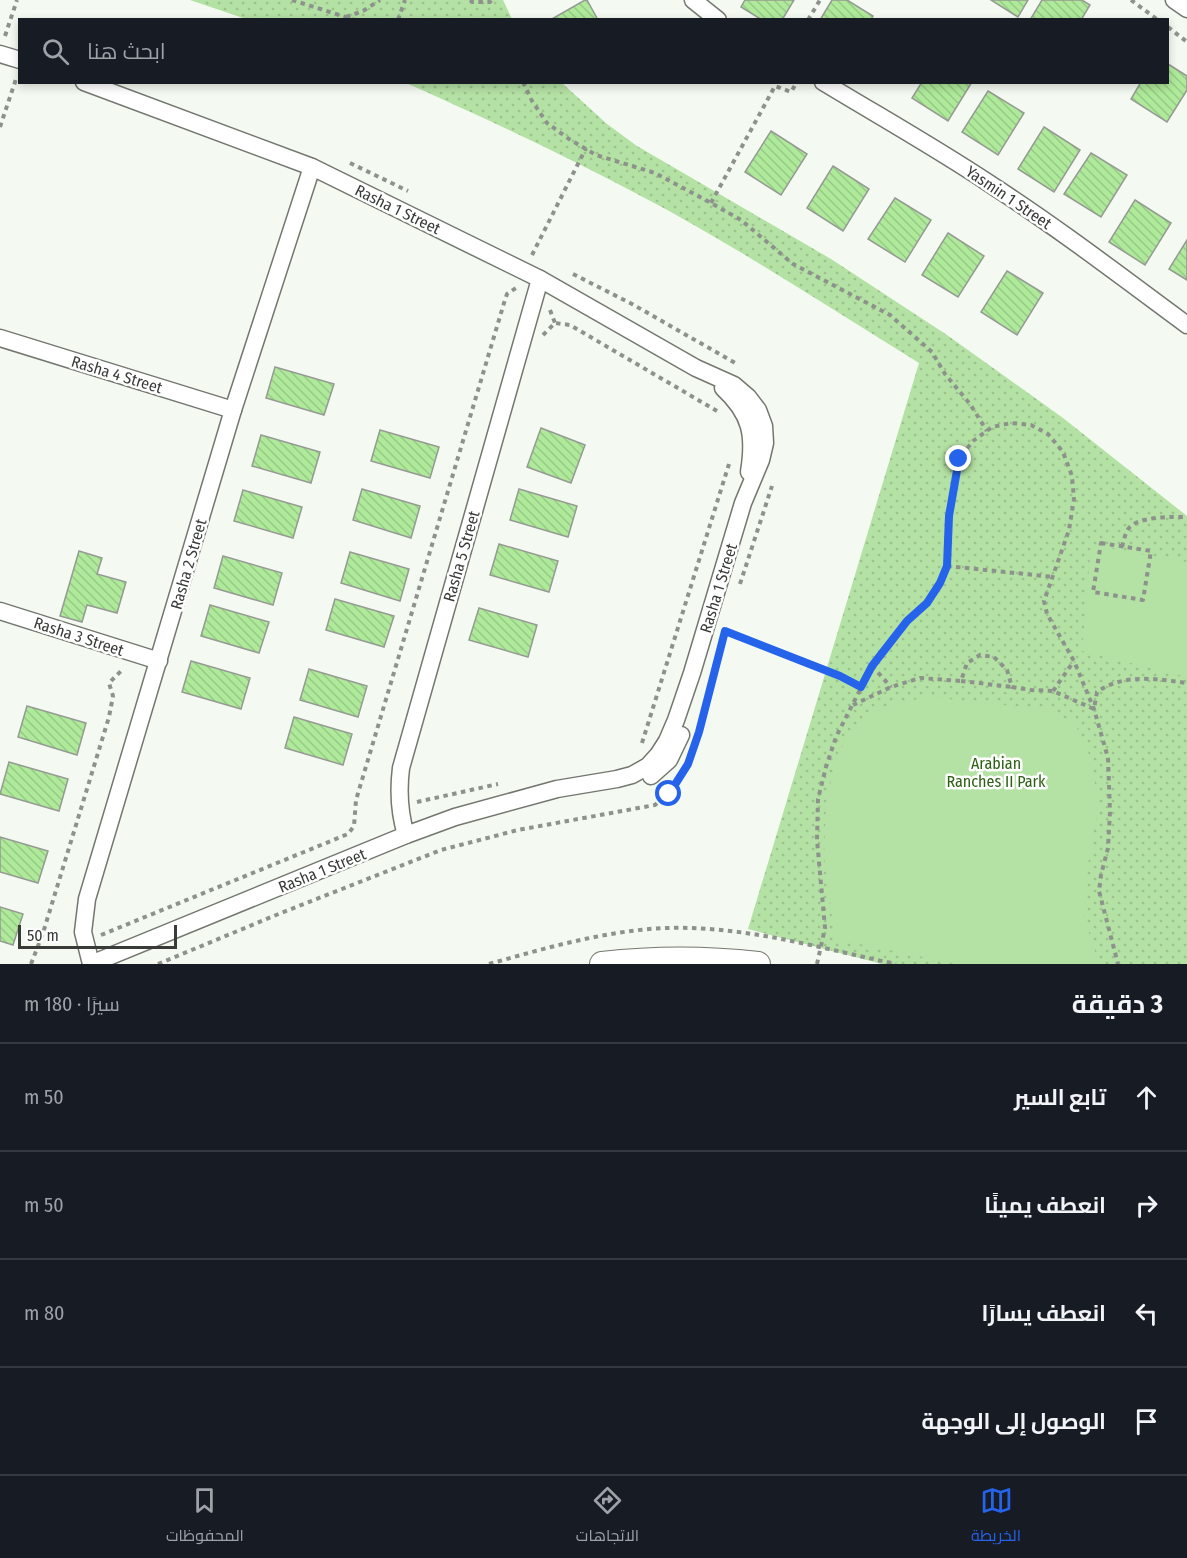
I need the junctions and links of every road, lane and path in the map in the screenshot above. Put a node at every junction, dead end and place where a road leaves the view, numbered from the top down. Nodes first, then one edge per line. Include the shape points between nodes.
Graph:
1 (17, 0) edge
2 (293, 0) edge
3 (380, 0) edge
4 (405, 0) edge
5 (470, 0) edge
6 (491, 0) edge
7 (693, 0) edge
8 (820, 0) edge
9 (1131, 0) edge
10 (1174, 0) edge
11 (1187, 9) edge
12 (344, 17) junction
13 (348, 18) edge
14 (398, 18) edge
15 (716, 18) edge
16 (809, 18) edge
17 (1155, 18) edge
18 (1169, 28) edge
19 (1187, 42) edge
20 (1, 49) edge
21 (18, 59) edge
22 (18, 73) edge
23 (89, 84) edge
24 (524, 84) edge
25 (796, 84) edge
26 (826, 84) edge
27 (0, 127) edge
28 (586, 148) junction
29 (347, 162) dead end
30 (312, 166) junction
31 (409, 192) dead end
32 (711, 202) junction
33 (522, 248) dead end
34 (533, 254) junction
35 (543, 259) dead end
36 (524, 272) junction
37 (573, 274) dead end
38 (540, 279) junction
39 (1187, 325) edge
40 (0, 338) edge
41 (540, 346) dead end
42 (738, 365) dead end
43 (233, 410) junction
44 (722, 414) dead end
45 (987, 431) junction
46 (731, 454) dead end
47 (774, 481) dead end
48 (1187, 517) edge
49 (1122, 547) junction
50 (947, 566) junction
51 (1054, 577) junction
52 (739, 588) dead end
53 (0, 611) edge
54 (729, 620) dead end
55 (707, 624) junction
56 (725, 631) junction
57 (722, 642) dead end
58 (137, 655) junction
59 (159, 661) junction
60 (1074, 661) junction
61 (716, 664) dead end
62 (872, 666) junction
63 (961, 681) junction
64 (1187, 683) edge
65 (861, 687) junction
66 (891, 687) junction
67 (1012, 687) junction
68 (1053, 691) junction
69 (852, 705) junction
70 (1094, 709) junction
71 (699, 732) dead end
72 (637, 750) dead end
73 (681, 774) dead end
74 (501, 783) dead end
75 (412, 802) dead end
76 (406, 835) junction
77 (83, 932) junction
78 (32, 964) edge
79 (91, 964) edge
80 (158, 964) edge
81 (602, 964) edge
82 (758, 964) edge
83 (816, 964) edge
84 (1118, 964) edge

1 - 20 path
2 - 12 path
3 - 12 path
4 - 14 path
5 - 6 path
7 - 15 street
8 - 16 path
9 - 17 path
10 - 11 street
12 - 13 path
18 - 19 path
20 - 21 street
22 - 27 path
23 - 30 street, Rasha 1 Street
24 - 28 path via 547,123
25 - 32 path via 791,92 775,86
26 - 39 street, Yasmin 1 Street via 990,184
28 - 32 path via 596,155 655,173
28 - 34 path
29 - 31 path
30 - 36 street, Rasha 1 Street
30 - 43 street, Rasha 2 Street
32 - 45 path via 741,220 793,264 890,315 932,352
33 - 34 path
34 - 35 path
34 - 36 path
36 - 38 street, Rasha 1 Street
36 - 77 path via 518,287 507,294 504,303 357,800 354,826 348,834 97,936
37 - 42 path
38 - 55 street, Rasha 1 Street via 696,368 734,385 758,410 764,426 761,460
38 - 76 street, Rasha 5 Street via 401,768 398,791
40 - 43 street, Rasha 4 Street
41 - 44 path via 543,335 555,323 570,325
43 - 59 street, Rasha 2 Street
45 - 50 path via 959,459 949,516
45 - 51 path via 1011,423 1031,425 1047,434 1063,452 1072,476 1074,499
46 - 72 path
47 - 52 path
48 - 49 path via 1157,518 1132,525
49 - 49 path via 1151,551 1143,600 1093,592 1101,543
50 - 51 path
50 - 62 path via 927,603 907,621
51 - 60 path via 1044,601 1047,614
53 - 58 street, Rasha 3 Street
54 - 56 path
55 - 56 path
55 - 76 street, Rasha 1 Street via 678,743 658,772 624,788 557,789
56 - 57 path
56 - 65 path
58 - 59 street, Rasha 3 Street
58 - 78 path via 109,683 113,696 109,717
59 - 77 street, Rasha 2 Street via 87,899
60 - 68 path
60 - 70 path
61 - 71 path
62 - 65 path
62 - 66 path
63 - 66 path via 920,678
63 - 67 path
63 - 67 path via 967,663 980,655 994,657 1007,670
64 - 70 path via 1146,678 1125,680 1098,692
65 - 69 path
66 - 69 path
67 - 68 path
68 - 70 path
69 - 83 path via 836,737 819,799 817,840 825,928
70 - 84 path via 1108,758 1110,812 1099,891
73 - 80 path via 669,794 655,805 518,830 441,850
74 - 75 path
76 - 79 street, Rasha 1 Street
77 - 79 street, Rasha 2 Street
81 - 82 street via 660,959

